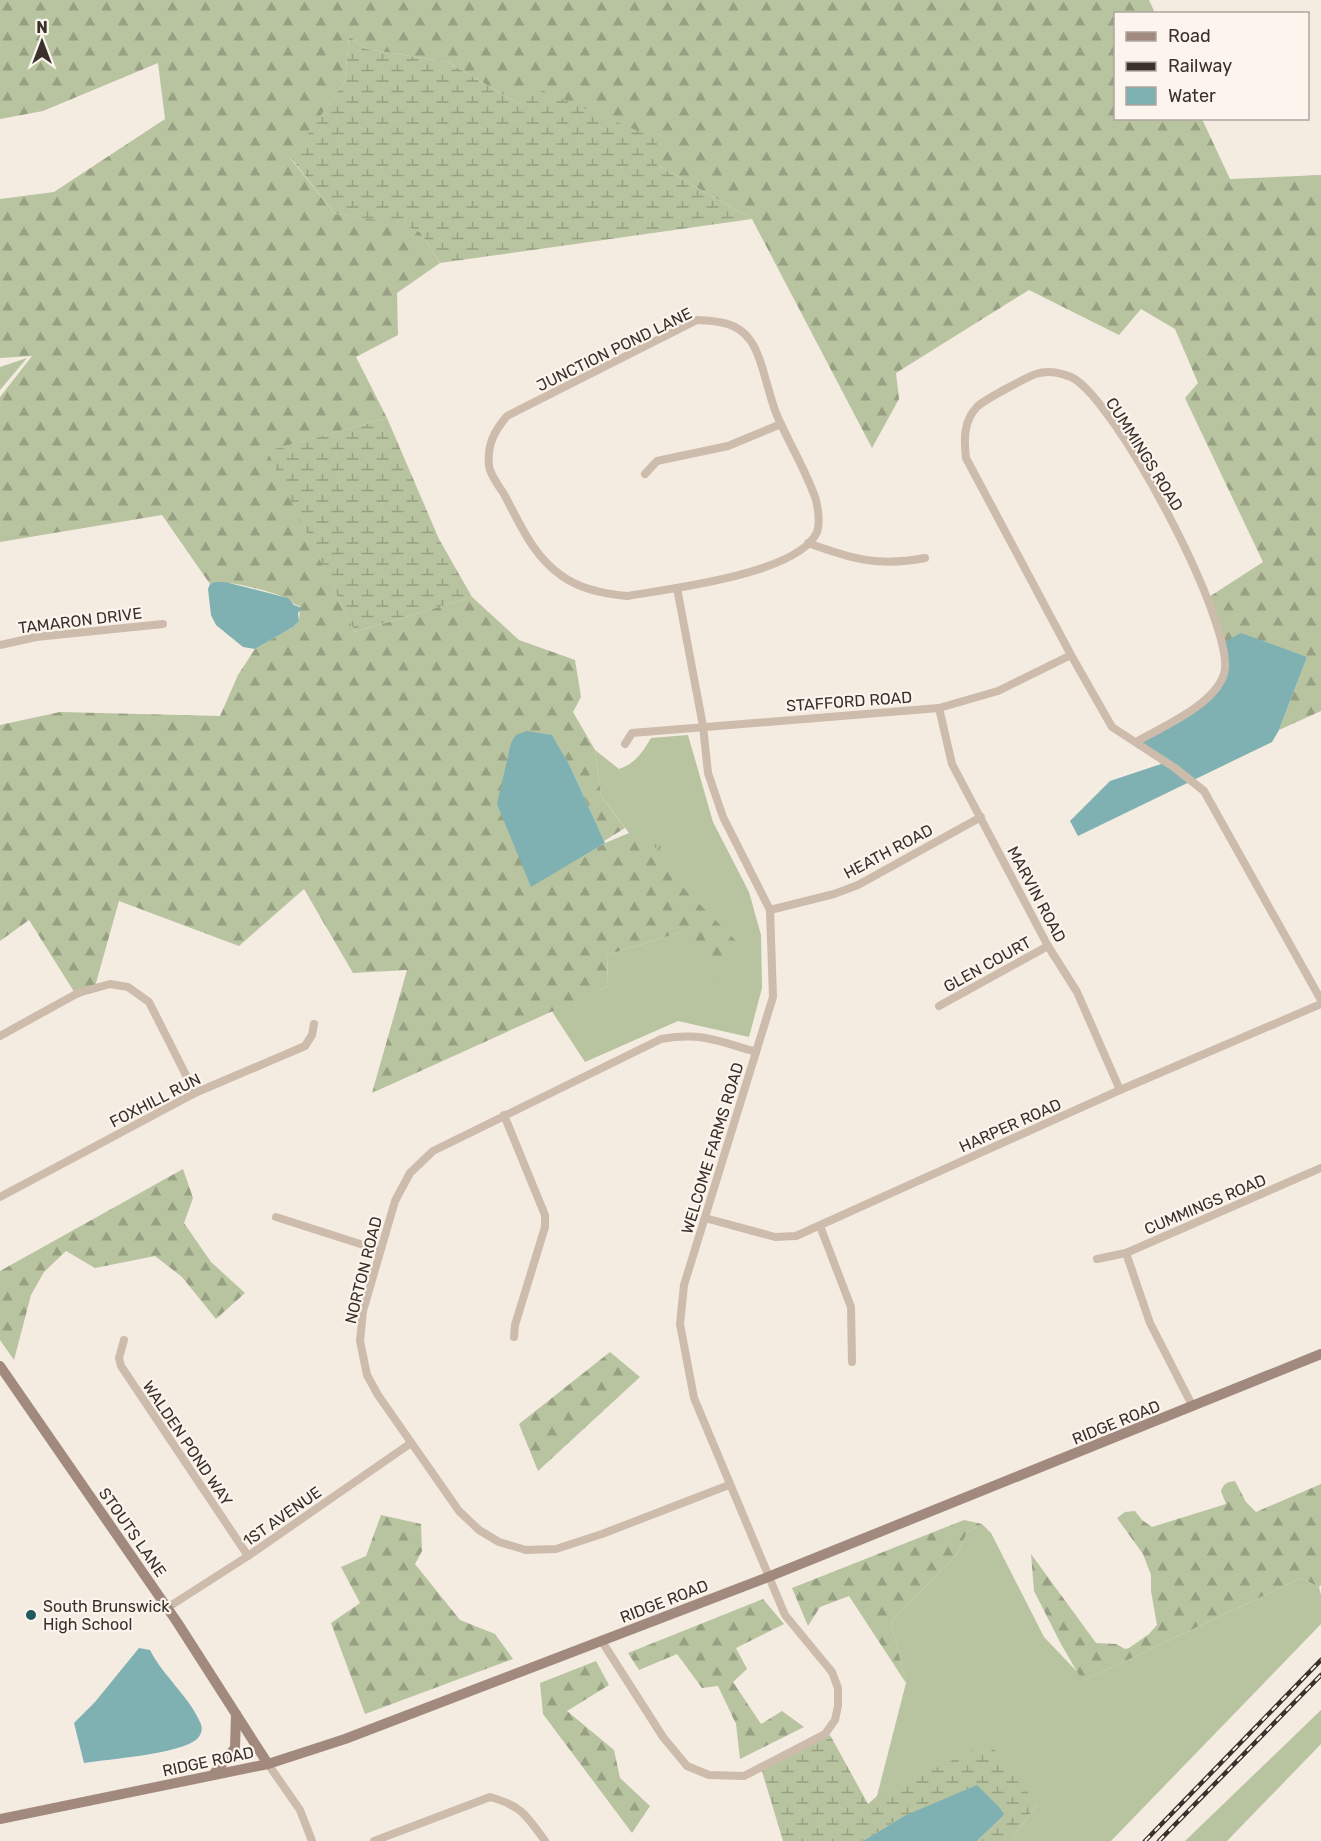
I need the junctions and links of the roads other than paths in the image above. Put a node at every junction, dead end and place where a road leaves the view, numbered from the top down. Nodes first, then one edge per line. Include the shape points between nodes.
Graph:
1 (781, 423) junction
2 (645, 474) dead end
3 (808, 543) junction
4 (925, 558) dead end
5 (677, 588) junction
6 (163, 624) dead end
7 (0, 645) edge
8 (1071, 655) junction
9 (939, 708) junction
10 (703, 726) junction
11 (1136, 742) junction
12 (625, 744) dead end
13 (981, 817) junction
14 (770, 910) junction
15 (1048, 946) junction
16 (1321, 1002) edge
17 (939, 1006) dead end
18 (314, 1024) dead end
19 (0, 1036) edge
20 (756, 1052) junction
21 (1120, 1090) junction
22 (195, 1093) junction
23 (504, 1115) junction
24 (1321, 1168) edge
25 (0, 1197) edge
26 (276, 1217) dead end
27 (705, 1218) junction
28 (820, 1226) junction
29 (379, 1250) junction
30 (1126, 1253) junction
31 (1097, 1259) dead end
32 (514, 1337) dead end
33 (124, 1340) dead end
34 (1321, 1354) edge
35 (852, 1362) dead end
36 (0, 1366) edge
37 (1193, 1407) junction
38 (411, 1443) junction
39 (729, 1485) junction
40 (248, 1556) junction
41 (768, 1577) junction
42 (167, 1608) junction
43 (602, 1640) junction
44 (236, 1713) junction
45 (268, 1764) junction
46 (213, 1775) junction
47 (0, 1819) edge
48 (312, 1841) edge
49 (374, 1841) edge
50 (545, 1841) edge

1 - 2 street via 728,446 657,461
1 - 3 street, JUNCTION POND LANE via 816,501 817,532
1 - 5 street, JUNCTION POND LANE via 751,341 738,328 720,321 697,320 507,416 496,429 489,446 489,468 545,562 563,577 607,594 627,596
3 - 4 street via 880,563
3 - 5 street, JUNCTION POND LANE via 787,560 759,571
5 - 10 street
6 - 7 street, TAMARON DRIVE
8 - 9 street, STAFFORD ROAD via 998,692
8 - 11 street, CUMMINGS ROAD via 1112,727
8 - 11 street, CUMMINGS ROAD via 966,458 964,441 968,421 977,406 1036,374 1053,372 1072,378 1089,390 1126,443 1200,578 1225,654 1224,673 1217,689 1205,701
9 - 10 street, STAFFORD ROAD
9 - 13 street, MARVIN ROAD via 952,764
10 - 12 street, STAFFORD ROAD via 632,733
10 - 14 street, WELCOME FARMS ROAD via 708,773 723,817
11 - 16 street, CUMMINGS ROAD via 1204,791
13 - 14 street, HEATH ROAD via 858,885
13 - 15 street, MARVIN ROAD
14 - 20 street, WELCOME FARMS ROAD via 773,997
15 - 17 street, GLEN COURT
15 - 21 street, MARVIN ROAD via 1077,992
16 - 21 street, HARPER ROAD
18 - 22 street, FOXHILL RUN via 305,1046
19 - 22 street via 78,993 110,984 128,987 149,1002
20 - 23 street, NORTON ROAD via 707,1037 662,1039
20 - 27 street, WELCOME FARMS ROAD
21 - 28 street, HARPER ROAD
22 - 25 street, FOXHILL RUN
23 - 29 street, NORTON ROAD via 442,1145 417,1165 399,1191
23 - 32 street via 545,1215
24 - 30 street, CUMMINGS ROAD
26 - 29 street
27 - 28 street, HARPER ROAD via 775,1237 796,1236
27 - 39 street, WELCOME FARMS ROAD via 684,1285 680,1324 694,1398
28 - 35 street via 851,1307
29 - 38 street, NORTON ROAD via 362,1318 362,1352 372,1385
30 - 31 street, CUMMINGS ROAD
30 - 37 street via 1150,1323
33 - 40 street, WALDEN POND WAY via 121,1366
34 - 37 street, RIDGE ROAD
36 - 42 street, STOUTS LANE
37 - 41 street, RIDGE ROAD
38 - 39 street, NORTON ROAD via 459,1511 479,1530 499,1542 526,1550 556,1549
38 - 40 street, 1ST AVENUE
39 - 41 street, WELCOME FARMS ROAD
40 - 42 street, 1ST AVENUE
41 - 43 street, RIDGE ROAD
41 - 43 street, WELCOME FARMS ROAD via 785,1615 832,1672 838,1688 838,1706 835,1720 825,1734 744,1776 709,1775 687,1766 663,1737
42 - 44 street, STOUTS LANE
43 - 45 street, RIDGE ROAD via 355,1736
44 - 45 street, STOUTS LANE
44 - 46 street via 235,1748
45 - 46 street, RIDGE ROAD
45 - 48 street, STOUTS LANE via 300,1810
46 - 47 street, RIDGE ROAD
49 - 50 street via 490,1797 525,1813

